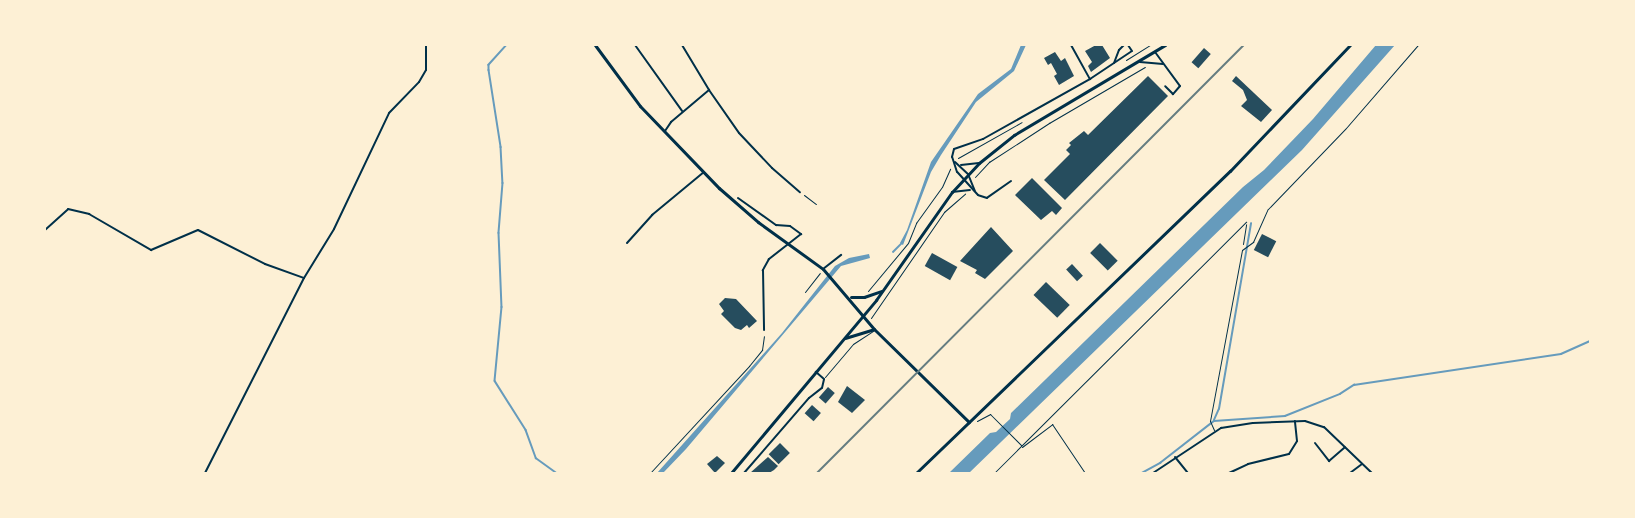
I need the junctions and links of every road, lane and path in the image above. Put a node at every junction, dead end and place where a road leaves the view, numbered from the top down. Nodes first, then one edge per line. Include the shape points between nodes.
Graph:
1 (426, 45) edge
2 (596, 45) edge
3 (635, 45) edge
4 (682, 45) edge
5 (1071, 45) edge
6 (1126, 45) edge
7 (1165, 45) edge
8 (1350, 45) edge
9 (1418, 45) edge
10 (1155, 52) junction
11 (1140, 62) junction
12 (1152, 62) junction
13 (1114, 63) junction
14 (1163, 64) junction
15 (1090, 79) junction
16 (1166, 86) dead end
17 (708, 90) junction
18 (682, 111) junction
19 (664, 132) junction
20 (954, 162) junction
21 (979, 163) junction
22 (960, 165) junction
23 (704, 172) junction
24 (968, 174) junction
25 (963, 180) junction
26 (972, 180) junction
27 (1011, 181) dead end
28 (973, 190) junction
29 (965, 191) junction
30 (800, 192) joint
31 (952, 192) junction
32 (738, 198) dead end
33 (816, 204) dead end
34 (45, 230) edge
35 (627, 243) dead end
36 (789, 244) junction
37 (1242, 249) junction
38 (841, 255) dead end
39 (825, 271) junction
40 (304, 278) junction
41 (883, 290) junction
42 (806, 292) dead end
43 (849, 297) junction
44 (863, 315) junction
45 (872, 320) dead end
46 (764, 330) joint
47 (874, 330) junction
48 (845, 338) junction
49 (816, 372) junction
50 (824, 379) junction
51 (974, 417) junction
52 (1295, 421) junction
53 (969, 422) junction
54 (1214, 430) junction
55 (1314, 443) dead end
56 (1021, 445) junction
57 (1345, 447) junction
58 (1175, 457) junction
59 (1362, 464) junction
60 (205, 473) edge
61 (650, 473) edge
62 (731, 473) edge
63 (744, 473) edge
64 (916, 473) edge
65 (994, 473) edge
66 (1085, 473) edge
67 (1153, 473) edge
68 (1188, 473) edge
69 (1229, 473) edge
70 (1350, 473) edge
71 (1372, 473) edge

1 - 40 street via 426,70 389,114 334,229
2 - 19 street
3 - 18 street
4 - 17 street
5 - 15 street
6 - 13 street via 1119,50
6 - 13 street via 1132,51
7 - 10 street
8 - 51 street via 1230,171
9 - 37 lane via 1268,209 1250,245
10 - 11 street
10 - 14 street
11 - 12 street
11 - 21 street via 1023,130
12 - 14 street
12 - 26 path via 990,162
13 - 15 street
14 - 16 street via 1180,86 1173,94
15 - 20 street via 983,139 956,147 952,154
17 - 18 street
17 - 30 street via 740,133
18 - 19 street
19 - 23 street
20 - 22 street
20 - 25 street
21 - 22 street
21 - 24 street
22 - 24 street
23 - 35 street via 652,215
23 - 36 street via 741,208
24 - 25 street
24 - 26 street
25 - 28 street
25 - 31 street
26 - 28 street
27 - 28 street via 987,198
28 - 29 street
29 - 31 street
29 - 45 path via 944,212 872,314
30 - 33 path
31 - 41 street
32 - 36 street via 776,225 790,226 801,234
34 - 40 street via 68,209 89,214 151,250 198,230 265,264
36 - 39 street
36 - 46 street via 769,259 763,270
37 - 54 lane via 1211,423
37 - 56 path via 1246,222
38 - 39 street
39 - 42 path
39 - 43 street
40 - 60 street
41 - 43 street via 864,297
41 - 44 street
43 - 44 street
44 - 47 street
44 - 48 street
46 - 61 path via 764,344 754,360
47 - 48 street
47 - 50 lane via 853,344
47 - 53 street
48 - 49 street
49 - 50 street
49 - 62 street
50 - 63 street via 822,388
51 - 53 street
51 - 56 path via 978,421 991,414
52 - 54 street
52 - 57 street via 1324,427
52 - 69 street via 1297,441 1289,454
53 - 64 street
54 - 58 street
55 - 57 street via 1329,461
56 - 65 path
56 - 66 path via 1052,424
57 - 59 street
58 - 67 street
58 - 68 street
59 - 70 street
59 - 71 street

